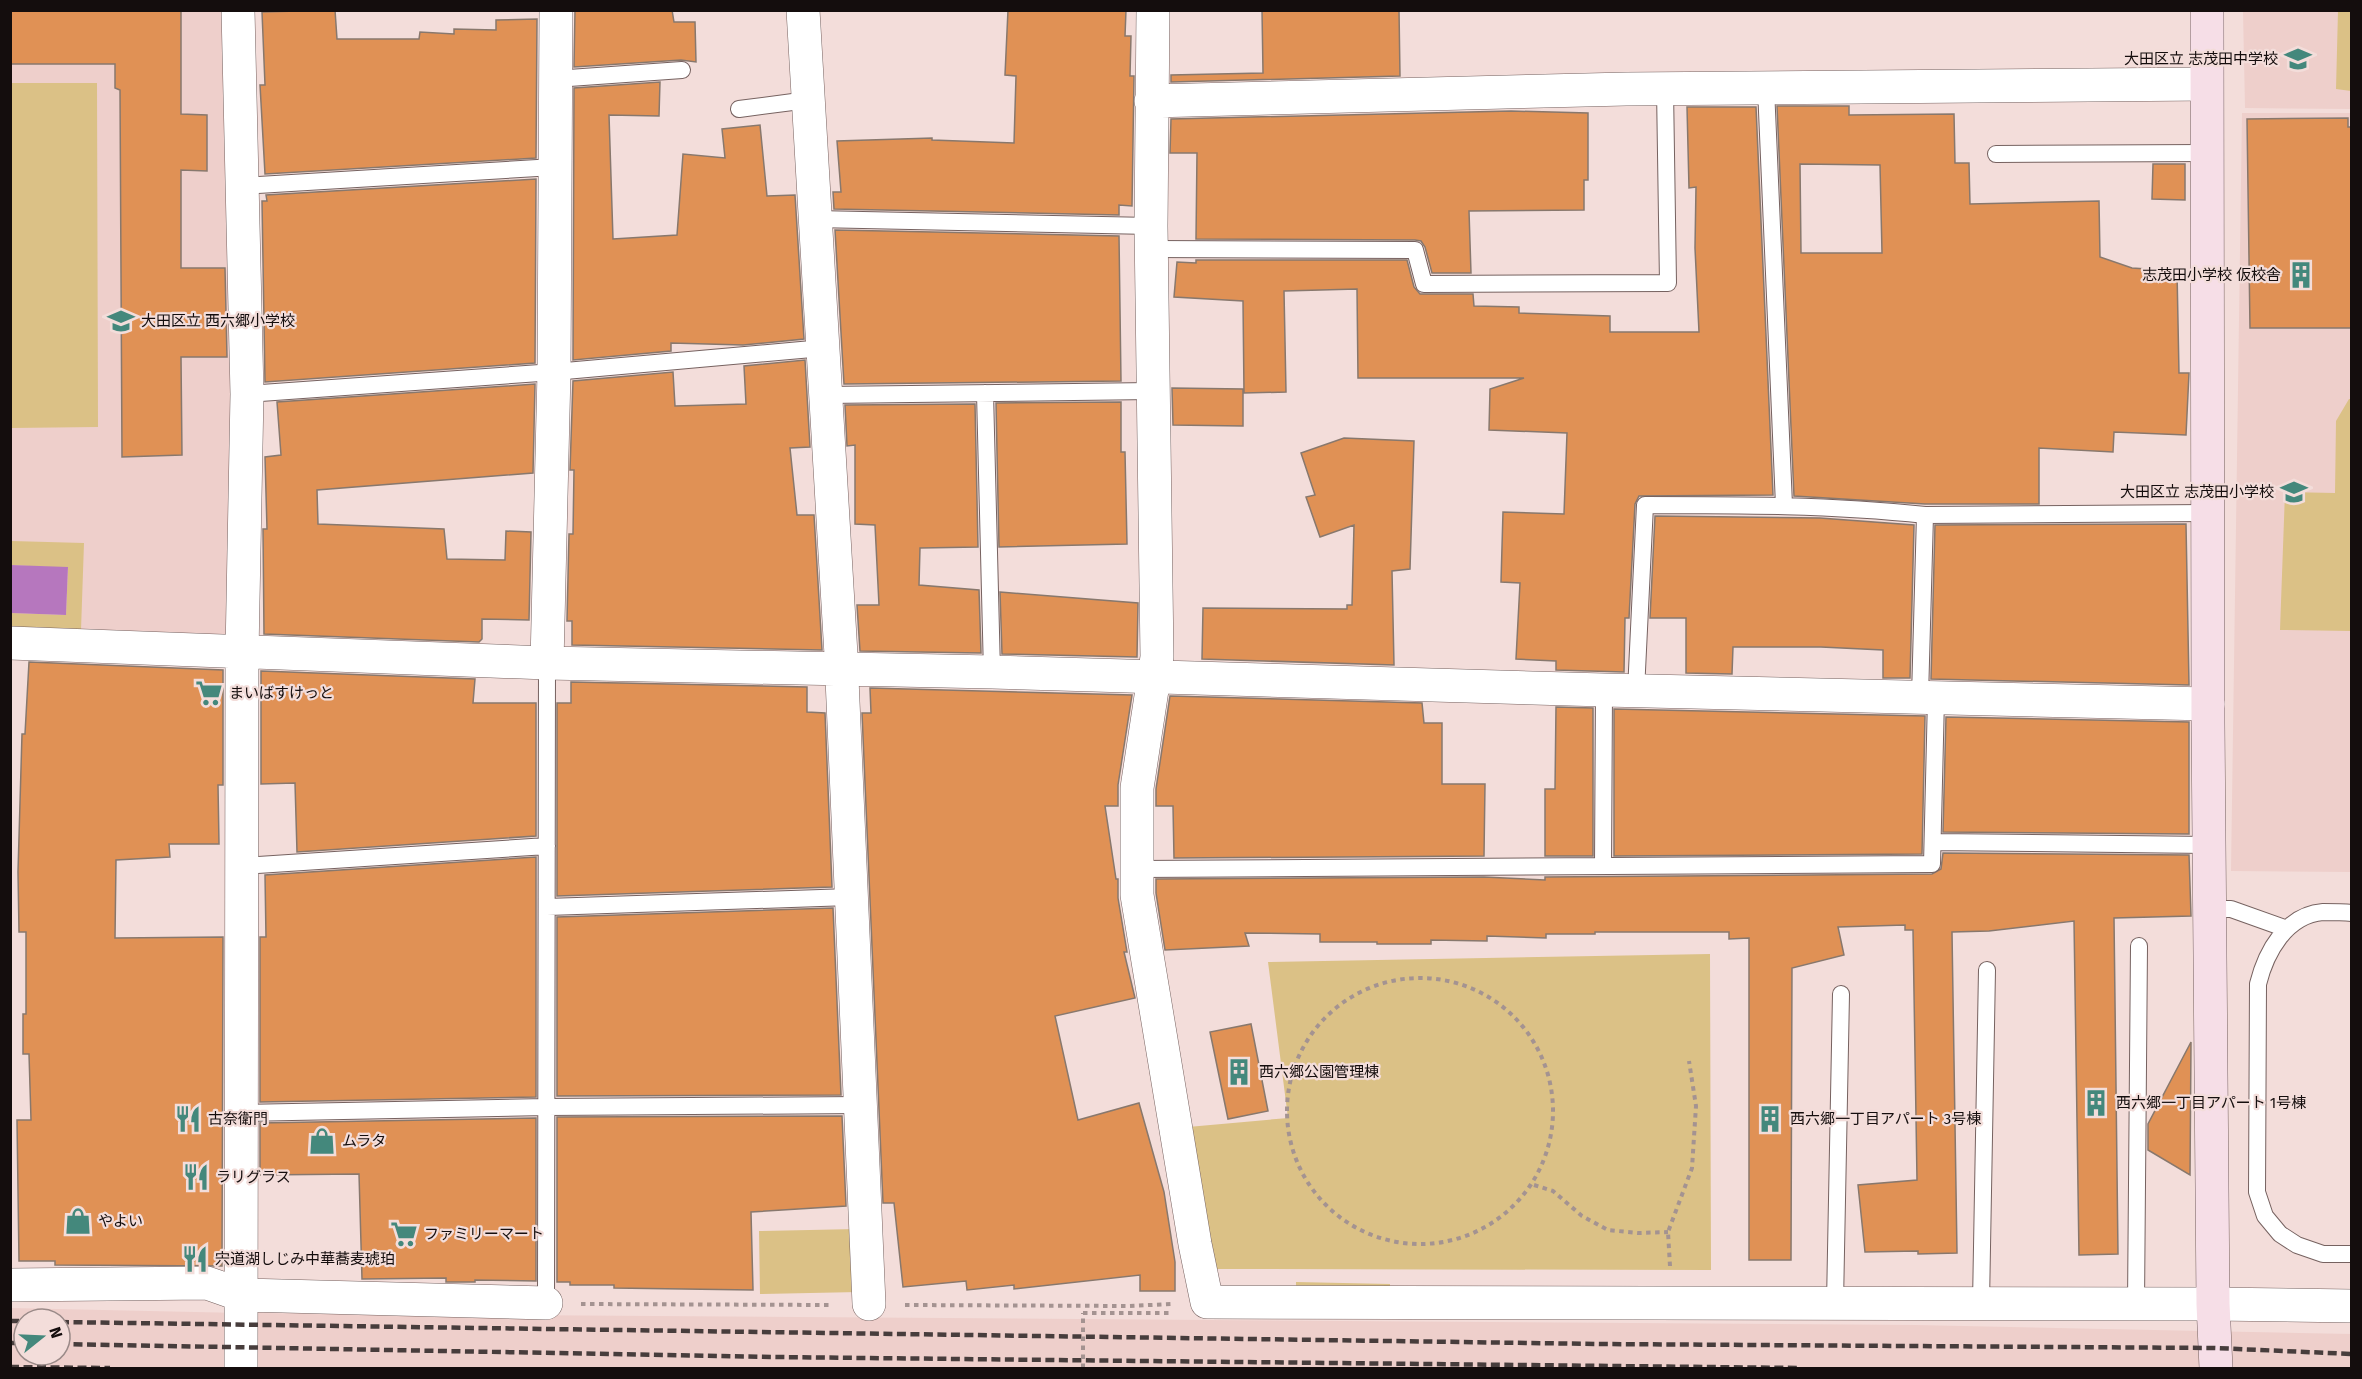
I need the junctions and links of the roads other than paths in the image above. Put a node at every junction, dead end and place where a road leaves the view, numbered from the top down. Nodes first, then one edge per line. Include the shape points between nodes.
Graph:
1 (238, 10) edge
2 (556, 10) edge
3 (803, 10) edge
4 (1153, 10) edge
5 (2207, 10) edge
6 (682, 70) dead end
7 (555, 79) junction
8 (813, 84) junction
9 (2206, 84) junction
10 (1766, 88) junction
11 (1665, 89) junction
12 (1151, 101) junction
13 (739, 109) dead end
14 (2207, 153) junction
15 (1996, 154) dead end
16 (554, 166) junction
17 (241, 186) junction
18 (815, 219) junction
19 (1151, 238) junction
20 (823, 348) junction
21 (554, 372) junction
22 (1152, 391) junction
23 (985, 393) junction
24 (247, 394) junction
25 (825, 395) junction
26 (1784, 505) junction
27 (2207, 513) junction
28 (1925, 515) junction
29 (10, 643) edge
30 (242, 653) junction
31 (547, 663) junction
32 (840, 669) junction
33 (992, 672) junction
34 (1152, 678) junction
35 (1604, 690) junction
36 (1636, 691) junction
37 (1928, 697) junction
38 (2208, 704) junction
39 (1933, 842) junction
40 (2209, 845) junction
41 (547, 846) junction
42 (241, 866) junction
43 (1603, 866) junction
44 (1137, 869) junction
45 (850, 897) junction
46 (547, 908) junction
47 (2210, 909) junction
48 (2352, 913) edge
49 (2287, 929) junction
50 (2139, 946) dead end
51 (1987, 970) dead end
52 (1841, 994) dead end
53 (861, 1105) junction
54 (546, 1107) junction
55 (241, 1113) junction
56 (2352, 1254) edge
57 (10, 1285) edge
58 (241, 1294) junction
59 (546, 1303) joint
60 (1834, 1303) junction
61 (1981, 1303) junction
62 (869, 1304) road end
63 (2136, 1304) junction
64 (2213, 1304) junction
65 (2352, 1306) edge
66 (241, 1368) edge
67 (2216, 1368) edge

1 - 17 street
2 - 7 street
3 - 8 street
4 - 12 street
5 - 9 street
6 - 7 lane
7 - 16 street
8 - 13 lane
8 - 18 street
9 - 10 street
9 - 14 street
10 - 11 street
10 - 26 lane
11 - 12 street
11 - 19 lane via 1668,283 1424,284 1415,250
12 - 19 street
14 - 15 lane
14 - 27 street
16 - 17 lane
16 - 21 street
17 - 24 street
18 - 19 lane
18 - 20 street
19 - 22 street
20 - 21 lane
20 - 25 street
21 - 24 lane
21 - 31 street
22 - 23 lane
22 - 34 street via 1157,657
23 - 25 lane
23 - 33 lane
24 - 30 street
25 - 32 street
26 - 28 lane
26 - 36 lane via 1645,505
27 - 28 lane
27 - 38 street
28 - 37 lane
29 - 30 street
30 - 31 street
30 - 42 street
31 - 32 street
31 - 41 lane
32 - 33 street
32 - 45 street
33 - 34 street
34 - 35 street
34 - 44 street via 1137,788
35 - 36 street
35 - 43 lane
36 - 37 street
37 - 38 street
37 - 39 lane
38 - 40 street
39 - 40 lane
39 - 43 lane via 1932,864
40 - 47 street
41 - 42 lane
41 - 46 lane
42 - 55 street
43 - 44 lane
44 - 60 street via 1137,895 1207,1302
45 - 46 lane
45 - 53 street
46 - 54 lane
47 - 49 lane via 2231,909
47 - 64 street
48 - 49 lane via 2321,912 2301,918
49 - 56 lane via 2263,965 2258,984 2257,1192 2265,1216 2280,1234 2323,1254
50 - 63 lane
51 - 61 lane
52 - 60 lane
53 - 54 lane
53 - 62 street
54 - 55 lane
54 - 59 lane
55 - 58 street
57 - 58 street via 207,1282
58 - 59 street
58 - 66 street
60 - 61 street
61 - 63 street
63 - 64 street
64 - 65 street
64 - 67 street

